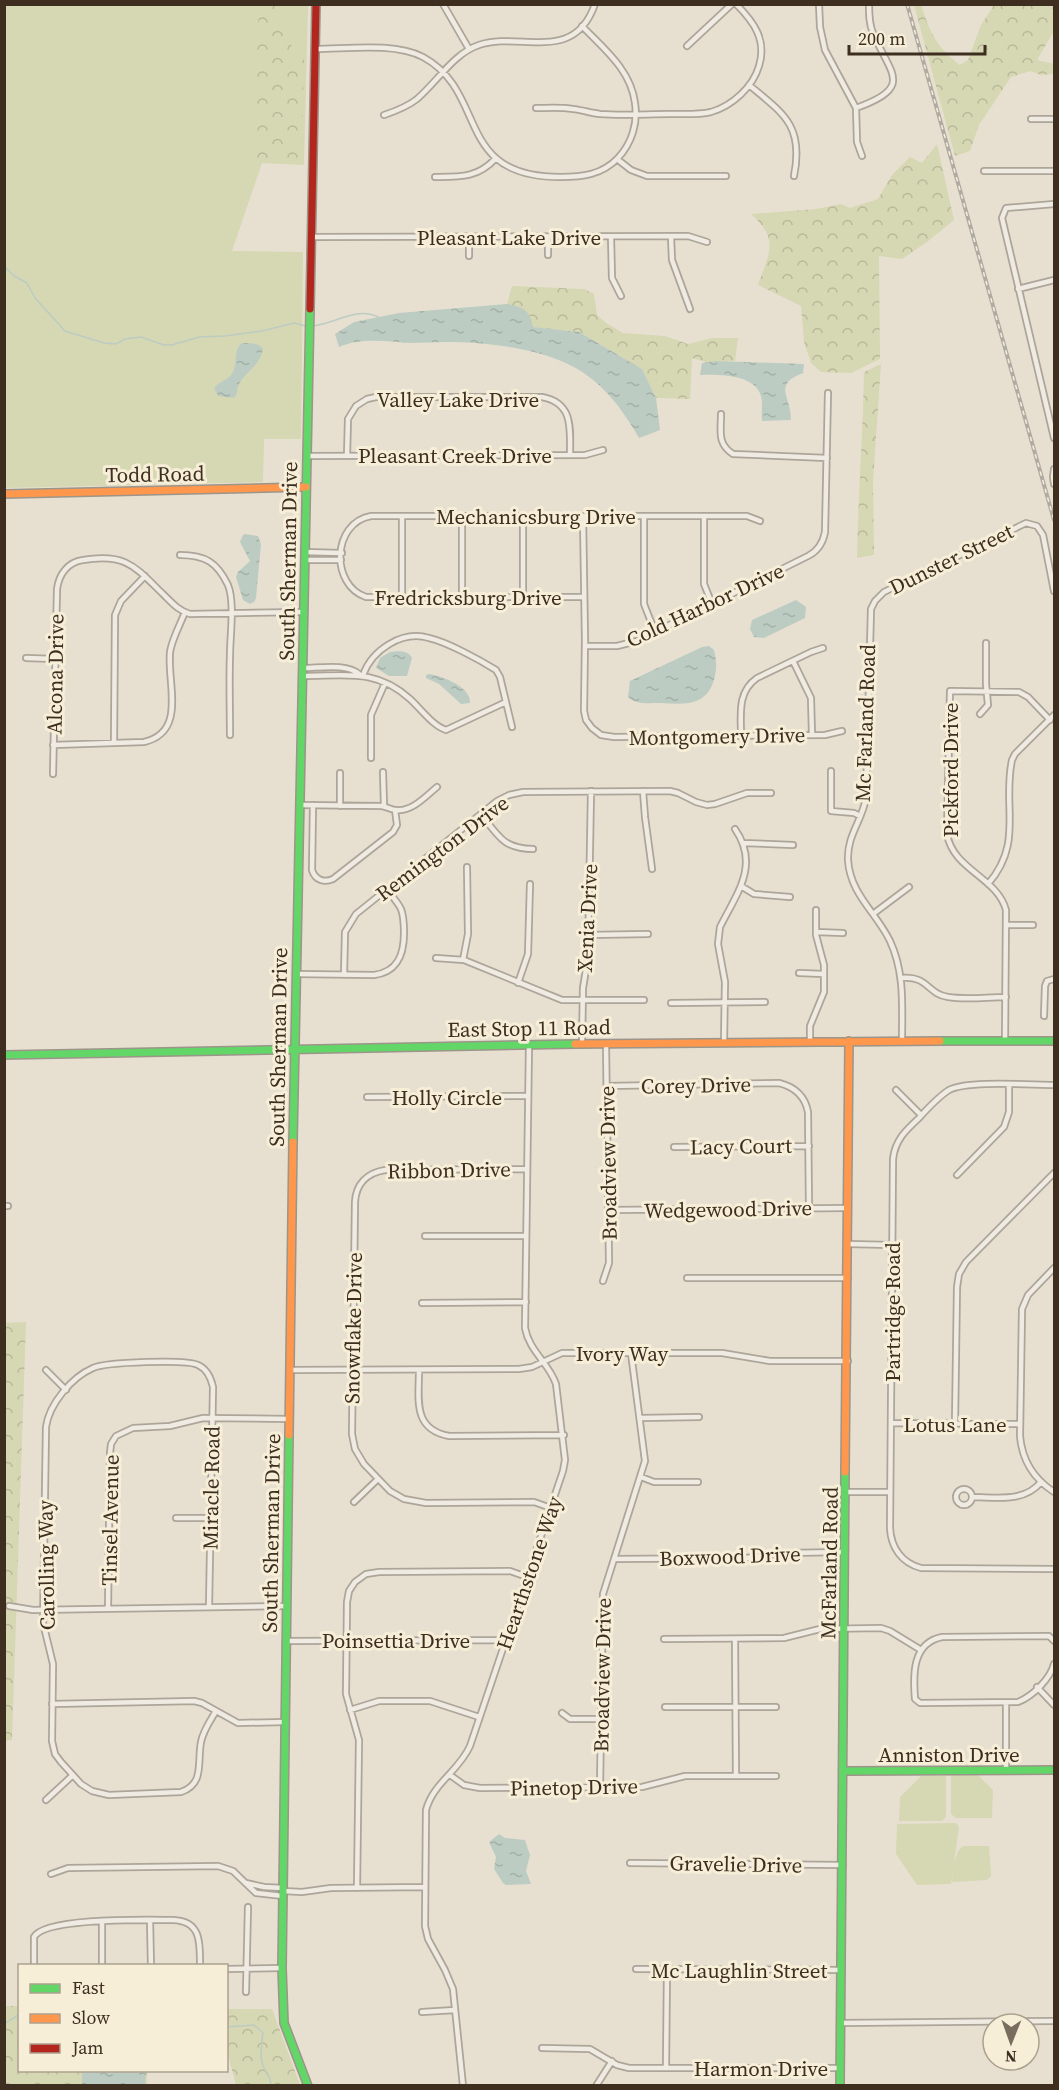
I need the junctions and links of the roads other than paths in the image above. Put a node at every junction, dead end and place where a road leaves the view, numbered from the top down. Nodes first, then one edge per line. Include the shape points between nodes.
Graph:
1 (316, 4) edge
2 (443, 4) edge
3 (595, 4) edge
4 (734, 4) edge
5 (819, 4) edge
6 (869, 4) edge
7 (582, 26) junction
8 (687, 46) dead end
9 (315, 49) junction
10 (469, 49) junction
11 (443, 73) junction
12 (749, 85) junction
13 (536, 108) dead end
14 (856, 108) junction
15 (636, 114) junction
16 (384, 115) dead end
17 (1031, 119) dead end
18 (1054, 119) edge
19 (862, 156) dead end
20 (496, 158) junction
21 (617, 159) junction
22 (984, 171) dead end
23 (1054, 171) edge
24 (726, 176) dead end
25 (794, 176) dead end
26 (435, 177) dead end
27 (1054, 204) edge
28 (311, 237) junction
29 (469, 237) junction
30 (548, 237) junction
31 (611, 237) junction
32 (671, 237) junction
33 (706, 242) dead end
34 (548, 255) dead end
35 (470, 256) dead end
36 (1054, 280) edge
37 (1018, 289) junction
38 (621, 296) dead end
39 (690, 309) dead end
40 (828, 393) dead end
41 (721, 414) dead end
42 (1054, 438) edge
43 (603, 450) dead end
44 (570, 455) junction
45 (307, 456) junction
46 (347, 456) junction
47 (826, 458) junction
48 (1054, 469) edge
49 (1054, 484) edge
50 (306, 487) junction
51 (4, 494) edge
52 (402, 516) junction
53 (462, 516) junction
54 (523, 516) junction
55 (583, 516) junction
56 (644, 516) junction
57 (704, 516) junction
58 (760, 521) dead end
59 (342, 553) junction
60 (180, 555) dead end
61 (304, 556) junction
62 (341, 560) junction
63 (145, 576) junction
64 (1054, 591) edge
65 (523, 597) junction
66 (583, 597) junction
67 (402, 598) junction
68 (462, 598) junction
69 (712, 604) junction
70 (873, 604) joint
71 (185, 612) junction
72 (304, 612) junction
73 (231, 614) junction
74 (655, 632) junction
75 (986, 643) dead end
76 (585, 646) junction
77 (823, 648) dead end
78 (26, 658) dead end
79 (55, 659) junction
80 (793, 661) junction
81 (303, 672) junction
82 (361, 675) junction
83 (385, 683) junction
84 (987, 692) junction
85 (506, 702) junction
86 (980, 714) dead end
87 (1054, 715) edge
88 (1050, 720) junction
89 (513, 727) dead end
90 (842, 731) dead end
91 (231, 735) dead end
92 (812, 735) junction
93 (741, 736) junction
94 (114, 743) junction
95 (53, 745) junction
96 (371, 758) dead end
97 (831, 771) dead end
98 (383, 772) dead end
99 (340, 773) dead end
100 (53, 774) dead end
101 (438, 787) dead end
102 (591, 791) junction
103 (643, 791) junction
104 (771, 793) dead end
105 (300, 805) junction
106 (313, 806) junction
107 (340, 806) junction
108 (384, 806) junction
109 (395, 810) junction
110 (481, 814) junction
111 (860, 816) junction
112 (735, 829) dead end
113 (743, 843) junction
114 (793, 845) dead end
115 (533, 849) dead end
116 (467, 867) dead end
117 (651, 869) dead end
118 (530, 884) dead end
119 (988, 884) junction
120 (741, 886) junction
121 (909, 887) dead end
122 (386, 889) junction
123 (790, 897) dead end
124 (816, 910) dead end
125 (873, 914) junction
126 (1007, 925) junction
127 (1033, 926) dead end
128 (816, 932) junction
129 (843, 933) dead end
130 (648, 934) dead end
131 (588, 935) junction
132 (436, 958) dead end
133 (463, 960) junction
134 (799, 973) dead end
135 (296, 974) junction
136 (824, 974) junction
137 (344, 975) junction
138 (901, 978) junction
139 (1054, 979) edge
140 (518, 983) junction
141 (1006, 997) junction
142 (583, 1000) junction
143 (644, 1000) dead end
144 (725, 1002) junction
145 (765, 1002) dead end
146 (671, 1003) dead end
147 (1044, 1016) dead end
148 (810, 1041) junction
149 (849, 1041) junction
150 (902, 1041) junction
151 (1005, 1041) junction
152 (1054, 1041) edge
153 (724, 1042) junction
154 (582, 1044) junction
155 (606, 1044) junction
156 (529, 1045) junction
157 (294, 1048) junction
158 (4, 1055) edge
159 (1009, 1085) junction
160 (1054, 1085) edge
161 (607, 1086) junction
162 (896, 1090) dead end
163 (528, 1096) junction
164 (367, 1097) dead end
165 (921, 1115) junction
166 (809, 1146) junction
167 (674, 1147) dead end
168 (527, 1169) junction
169 (1054, 1173) edge
170 (371, 1174) joint
171 (957, 1175) dead end
172 (809, 1208) junction
173 (848, 1208) junction
174 (608, 1210) junction
175 (425, 1236) dead end
176 (526, 1236) junction
177 (848, 1244) junction
178 (892, 1245) junction
179 (1054, 1268) edge
180 (687, 1278) dead end
181 (848, 1278) junction
182 (603, 1281) dead end
183 (526, 1302) junction
184 (422, 1303) dead end
185 (631, 1353) junction
186 (543, 1361) junction
187 (848, 1361) junction
188 (45, 1370) dead end
189 (290, 1370) junction
190 (353, 1370) junction
191 (419, 1370) junction
192 (66, 1390) junction
193 (699, 1417) dead end
194 (212, 1418) junction
195 (640, 1418) junction
196 (289, 1419) junction
197 (891, 1423) junction
198 (955, 1423) junction
199 (1020, 1424) junction
200 (564, 1435) junction
201 (641, 1477) junction
202 (378, 1479) junction
203 (698, 1482) dead end
204 (1041, 1482) junction
205 (846, 1492) junction
206 (890, 1492) junction
207 (1054, 1492) edge
208 (972, 1497) dead end
209 (354, 1502) dead end
210 (551, 1508) junction
211 (176, 1518) dead end
212 (211, 1518) junction
213 (846, 1552) junction
214 (614, 1559) junction
215 (1054, 1569) edge
216 (527, 1577) junction
217 (9, 1606) dead end
218 (287, 1606) junction
219 (209, 1607) junction
220 (108, 1609) junction
221 (43, 1610) junction
222 (845, 1629) junction
223 (664, 1639) dead end
224 (735, 1639) junction
225 (506, 1640) junction
226 (1054, 1640) edge
227 (286, 1641) junction
228 (346, 1641) junction
229 (921, 1650) junction
230 (1054, 1664) edge
231 (1037, 1687) junction
232 (1006, 1703) junction
233 (52, 1704) junction
234 (1054, 1705) edge
235 (664, 1707) dead end
236 (736, 1707) junction
237 (776, 1707) dead end
238 (350, 1710) junction
239 (216, 1711) junction
240 (562, 1713) dead end
241 (479, 1717) junction
242 (601, 1719) junction
243 (285, 1722) junction
244 (1006, 1770) junction
245 (1054, 1770) edge
246 (844, 1771) junction
247 (73, 1775) junction
248 (450, 1775) junction
249 (736, 1776) junction
250 (776, 1776) dead end
251 (600, 1788) junction
252 (46, 1800) dead end
253 (630, 1863) dead end
254 (843, 1865) junction
255 (51, 1874) dead end
256 (425, 1887) junction
257 (357, 1888) junction
258 (283, 1892) junction
259 (248, 1907) dead end
260 (150, 1920) junction
261 (102, 1921) junction
262 (34, 1964) edge
263 (102, 1964) edge
264 (151, 1964) edge
265 (200, 1964) edge
266 (282, 1968) junction
267 (228, 1969) edge
268 (246, 1969) junction
269 (636, 1969) dead end
270 (667, 1970) junction
271 (842, 1970) junction
272 (246, 1992) dead end
273 (455, 2010) junction
274 (422, 2012) dead end
275 (1054, 2020) edge
276 (841, 2023) junction
277 (542, 2048) dead end
278 (612, 2061) junction
279 (666, 2068) junction
280 (841, 2068) junction
281 (308, 2085) edge
282 (463, 2085) edge
283 (596, 2085) edge
284 (840, 2085) edge

1 - 9 street, South Sherman Drive
2 - 10 street
3 - 7 street
4 - 8 street
4 - 12 street via 750,18 761,43 761,56
5 - 14 street via 825,50
6 - 14 street via 871,27 894,81 885,94
7 - 10 street via 570,36 554,41 487,42
7 - 15 street via 623,69 633,91
9 - 11 street via 394,49 422,57
9 - 28 street, South Sherman Drive
10 - 11 street
11 - 16 street via 411,103
11 - 20 street via 457,89 479,138
12 - 15 street via 730,103 710,112
12 - 25 street via 779,110 792,127 797,152
13 - 15 street
14 - 19 street via 857,142
15 - 21 street via 631,139
17 - 18 street
20 - 21 street via 517,171 546,177 590,175
20 - 26 street via 471,175
21 - 24 street via 631,171 647,176
22 - 23 street
27 - 37 street via 1004,211 1002,218
28 - 29 street, Pleasant Lake Drive
28 - 45 street, South Sherman Drive
29 - 30 street, Pleasant Lake Drive
29 - 35 street
30 - 31 street, Pleasant Lake Drive
30 - 34 street
31 - 32 street, Pleasant Lake Drive
31 - 38 street via 611,274
32 - 33 street, Pleasant Lake Drive via 688,236
32 - 39 street via 673,265
36 - 37 street
37 - 42 street
40 - 47 street
41 - 47 street via 721,443 733,454
43 - 44 street, Pleasant Creek Drive
44 - 46 street, Pleasant Creek Drive
44 - 46 street, Valley Lake Drive via 568,416 562,407 542,397 376,397 362,402 351,413 347,423
45 - 46 street, Pleasant Creek Drive
45 - 50 street, South Sherman Drive
47 - 69 street, Cold Harbor Drive via 825,532 819,548
48 - 49 street
50 - 51 street, Todd Road
50 - 61 street, South Sherman Drive
52 - 53 street, Mechanicsburg Drive
52 - 59 street, Mechanicsburg Drive via 371,516 355,522 345,534
52 - 67 street
53 - 54 street, Mechanicsburg Drive
53 - 68 street
54 - 55 street, Mechanicsburg Drive
54 - 65 street
55 - 56 street, Mechanicsburg Drive
55 - 66 street
56 - 57 street, Mechanicsburg Drive
56 - 74 street via 644,604
57 - 58 street, Mechanicsburg Drive via 747,516
57 - 69 street via 704,584
59 - 61 street
59 - 62 street, Mechanicsburg Drive
60 - 73 street via 203,557 215,566 229,588
61 - 62 street
61 - 72 street, South Sherman Drive
62 - 67 street, Fredricksburg Drive via 345,580 359,594
63 - 71 street
63 - 79 street, Alcona Drive via 131,563 115,559 78,561 67,567 57,588
63 - 94 street via 121,601 115,615
64 - 70 street, Dunster Street via 1041,529 1023,523 884,592
65 - 66 street, Fredricksburg Drive
65 - 68 street, Fredricksburg Drive
66 - 76 street
67 - 68 street, Fredricksburg Drive
69 - 74 street, Cold Harbor Drive
70 - 111 street, Mc Farland Road via 869,618 866,798
71 - 73 street
71 - 94 street via 170,651 171,716 166,729 144,742
72 - 73 street
72 - 81 street, South Sherman Drive
73 - 91 street
74 - 76 street, Cold Harbor Drive via 622,646
75 - 84 street
76 - 93 street, Montgomery Drive via 585,717 604,736
77 - 80 street
78 - 79 street
79 - 95 street, Alcona Drive
80 - 92 street via 811,698
80 - 93 street via 746,688 741,700
81 - 82 street
81 - 105 street, South Sherman Drive
82 - 83 street
82 - 85 street via 372,657 385,646 425,637 495,669
83 - 85 street via 446,730
83 - 96 street via 371,715
84 - 86 street via 988,706
84 - 88 street via 1025,694
84 - 119 street, Pickford Drive via 950,691 947,839 957,858
85 - 89 street
87 - 88 street
88 - 119 street via 1012,760 1008,847 1002,865
90 - 92 street, Montgomery Drive
92 - 93 street, Montgomery Drive
94 - 95 street
95 - 100 street, Alcona Drive
97 - 111 street via 831,811
98 - 108 street
99 - 107 street
101 - 109 street via 414,806
102 - 103 street, Remington Drive
102 - 110 street, Remington Drive via 515,793
102 - 131 street, Xenia Drive
103 - 104 street, Remington Drive via 670,791 707,805 747,793
103 - 117 street
105 - 106 street
105 - 135 street, South Sherman Drive
106 - 107 street
106 - 109 street via 312,870 315,876 327,881 393,832 397,825
107 - 108 street
108 - 109 street
110 - 115 street via 507,844
110 - 122 street, Remington Drive
111 - 125 street, Mc Farland Road via 850,840 849,867 857,893
112 - 113 street
113 - 114 street
113 - 120 street via 747,864
116 - 133 street via 468,934
118 - 140 street via 528,956
119 - 126 street, Pickford Drive via 1003,900
120 - 123 street via 754,894
120 - 144 street via 718,936
121 - 125 street
122 - 137 street, Remington Drive via 348,924
122 - 137 street via 403,915 404,946 399,960 386,972
124 - 128 street
125 - 138 street, Mc Farland Road via 889,939
126 - 127 street
126 - 141 street, Pickford Drive
128 - 129 street
128 - 136 street
130 - 131 street
131 - 142 street, Xenia Drive
132 - 133 street
133 - 140 street
134 - 136 street
135 - 137 street
135 - 157 street, South Sherman Drive
136 - 148 street via 824,992 810,1026
138 - 141 street via 917,979 949,997
138 - 150 street, Mc Farland Road
139 - 147 street via 1045,986
140 - 142 street via 561,1000
141 - 151 street, Pickford Drive
142 - 143 street
142 - 154 street, Xenia Drive
144 - 145 street
144 - 146 street
144 - 153 street
148 - 149 street, East Stop 11 Road
148 - 153 street, East Stop 11 Road
149 - 150 street, East Stop 11 Road
149 - 173 street, McFarland Road
150 - 151 street, East Stop 11 Road
151 - 152 street, East Stop 11 Road
153 - 155 street, East Stop 11 Road
154 - 155 street, East Stop 11 Road
154 - 156 street, East Stop 11 Road
155 - 161 street, Broadview Drive
156 - 157 street, East Stop 11 Road
156 - 163 street, Hearthstone Way
157 - 158 street, East Stop 11 Road
157 - 189 street, South Sherman Drive
159 - 160 street
159 - 165 street, Partridge Road via 952,1088
159 - 171 street via 1009,1112 1003,1129
161 - 166 street, Corey Drive via 785,1085 798,1092 807,1106
161 - 174 street, Broadview Drive
162 - 165 street
163 - 164 street, Holly Circle
163 - 168 street, Hearthstone Way
165 - 178 street, Partridge Road via 903,1133 894,1151
166 - 167 street, Lacy Court
166 - 172 street
168 - 170 street, Ribbon Drive via 385,1170
168 - 176 street, Hearthstone Way
169 - 198 street via 966,1262 959,1274
170 - 190 street, Snowflake Drive via 359,1186 355,1200
172 - 173 street, Wedgewood Drive
172 - 174 street, Wedgewood Drive
173 - 177 street, McFarland Road
174 - 182 street, Broadview Drive via 609,1266
175 - 176 street
176 - 183 street, Hearthstone Way
177 - 178 street
177 - 181 street, McFarland Road
178 - 197 street, Partridge Road
179 - 199 street via 1028,1295 1022,1309
180 - 181 street
181 - 187 street, McFarland Road
183 - 184 street
183 - 186 street, Hearthstone Way via 527,1335
185 - 186 street, Ivory Way via 562,1353
185 - 187 street, Ivory Way via 720,1353 770,1361
185 - 195 street, Broadview Drive
186 - 191 street, Ivory Way via 519,1369
186 - 200 street, Hearthstone Way via 556,1384
187 - 205 street, McFarland Road
188 - 192 street
189 - 190 street, Ivory Way
189 - 196 street, South Sherman Drive
190 - 191 street, Ivory Way
190 - 202 street, Snowflake Drive via 353,1443 360,1459
191 - 200 street via 420,1415 428,1426 443,1435
192 - 194 street, Miracle Road via 88,1371 108,1364 188,1362 206,1371 213,1387
192 - 221 street, Carolling Way via 52,1406 45,1427
193 - 195 street
194 - 196 street
194 - 212 street, Miracle Road
194 - 220 street, Tinsel Avenue via 166,1427 133,1428 113,1441
195 - 201 street, Broadview Drive via 645,1456
196 - 218 street, South Sherman Drive
197 - 198 street, Lotus Lane
197 - 206 street, Partridge Road
198 - 199 street, Lotus Lane
199 - 204 street via 1023,1455
200 - 210 street, Hearthstone Way via 564,1467
201 - 203 street via 654,1482
201 - 214 street, Broadview Drive
202 - 209 street
202 - 210 street, Snowflake Drive via 394,1493 416,1502 534,1502
204 - 207 street
204 - 208 street via 1017,1497
205 - 206 street
205 - 213 street, McFarland Road
206 - 215 street, Partridge Road via 890,1535 895,1549 917,1567
210 - 216 street, Hearthstone Way
211 - 212 street
212 - 219 street, Miracle Road
213 - 214 street, Boxwood Drive
213 - 222 street, McFarland Road
214 - 242 street, Broadview Drive via 602,1600
216 - 225 street, Hearthstone Way
216 - 228 street via 510,1571 366,1574 355,1582 348,1598
217 - 221 street
218 - 219 street
218 - 227 street, South Sherman Drive
219 - 220 street
220 - 221 street
221 - 233 street, Carolling Way via 53,1662
222 - 224 street via 820,1629 784,1638
222 - 229 street via 883,1629
222 - 246 street, McFarland Road
223 - 224 street
224 - 236 street
225 - 228 street, Poinsettia Drive
225 - 241 street, Hearthstone Way
226 - 229 street via 1049,1636 942,1637 931,1640
227 - 228 street, Poinsettia Drive
227 - 243 street, South Sherman Drive
228 - 238 street
229 - 232 street via 915,1667 917,1702
230 - 231 street
231 - 232 street via 1024,1699
231 - 234 street
232 - 244 street
233 - 239 street via 190,1701
233 - 247 street, Carolling Way via 54,1751
235 - 236 street
236 - 237 street
236 - 249 street
238 - 241 street via 379,1701 430,1701
238 - 257 street via 359,1740
239 - 243 street via 238,1723
239 - 247 street via 201,1741 199,1775 184,1791 105,1794 85,1787
240 - 242 street via 570,1719
241 - 248 street, Hearthstone Way via 465,1755
242 - 251 street, Broadview Drive
243 - 258 street, South Sherman Drive
244 - 245 street, Anniston Drive
244 - 246 street, Anniston Drive
246 - 254 street, McFarland Road
247 - 252 street
248 - 251 street, Pinetop Drive via 464,1785 478,1788
248 - 256 street, Hearthstone Way via 434,1792 426,1810
249 - 250 street, Pinetop Drive
249 - 251 street, Pinetop Drive via 682,1776 642,1787
253 - 254 street, Gravelie Drive
254 - 271 street, McFarland Road
255 - 258 street via 68,1868 218,1866 230,1869 256,1893
256 - 257 street
256 - 273 street, Hearthstone Way via 426,1933 449,1978
257 - 258 street
258 - 266 street, South Sherman Drive
259 - 268 street
260 - 261 street
260 - 264 street
260 - 265 street via 181,1920 194,1929 200,1938
261 - 262 street via 76,1922 37,1932
261 - 263 street
266 - 268 street
266 - 281 street, South Sherman Drive via 284,2023
267 - 268 street
268 - 272 street
269 - 270 street, Mc Laughlin Street
270 - 271 street, Mc Laughlin Street
270 - 279 street
271 - 276 street, McFarland Road
273 - 274 street
273 - 282 street, Hearthstone Way
275 - 276 street
276 - 280 street, McFarland Road
277 - 278 street, Harmon Drive via 588,2048
278 - 279 street, Harmon Drive via 629,2068
278 - 283 street
279 - 280 street, Harmon Drive
280 - 284 street, McFarland Road

